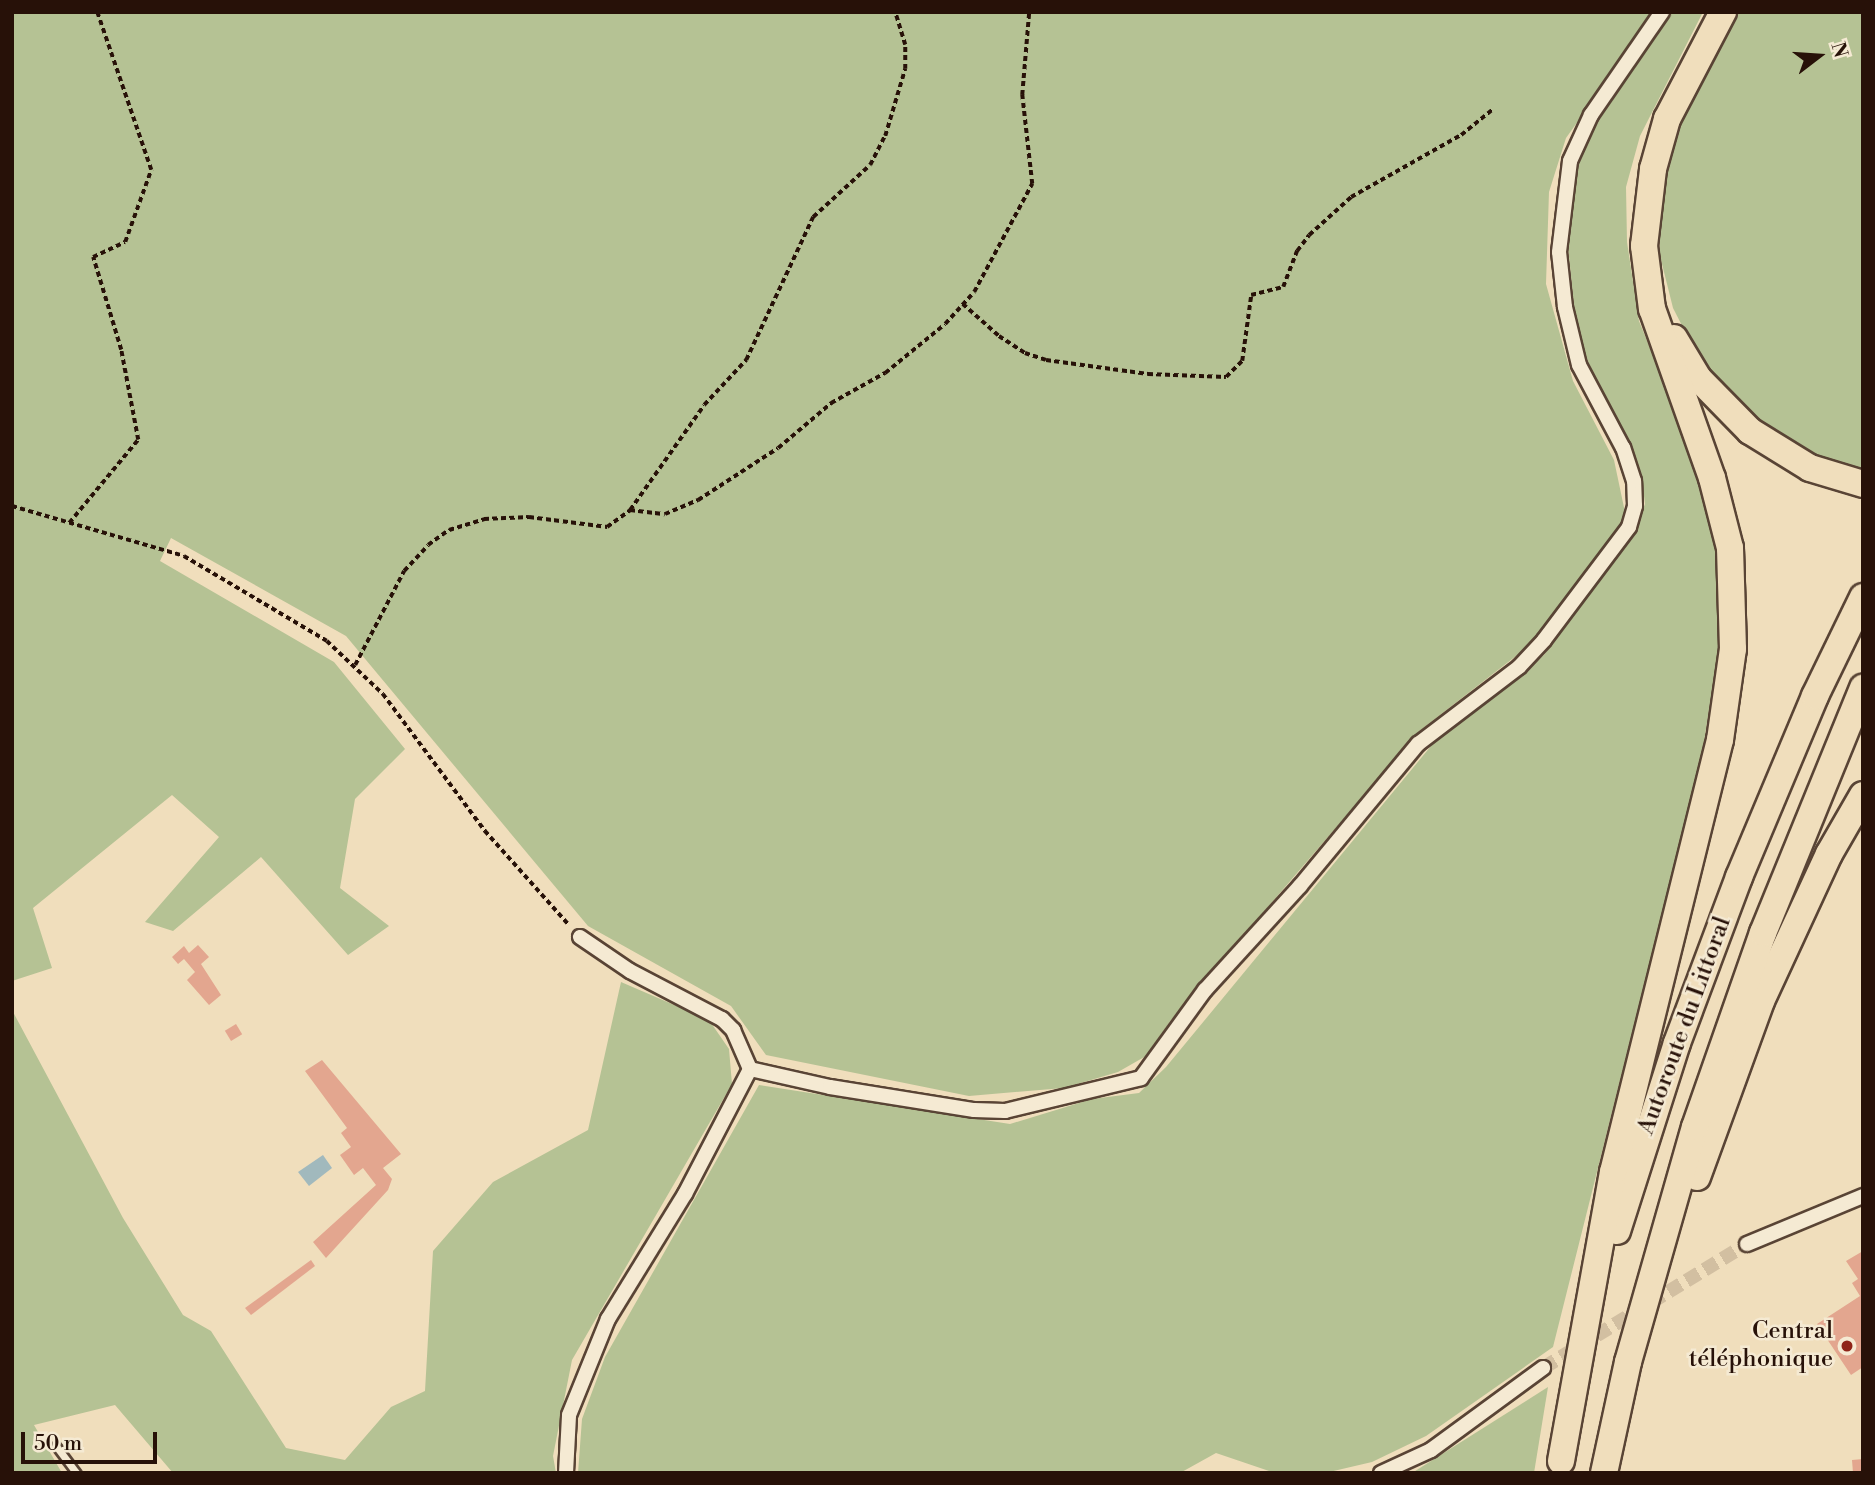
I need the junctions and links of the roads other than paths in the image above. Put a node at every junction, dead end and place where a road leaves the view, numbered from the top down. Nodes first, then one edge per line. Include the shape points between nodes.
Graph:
1 (1662, 12) edge
2 (1723, 12) edge
3 (1653, 169) junction
4 (1863, 484) edge
5 (1863, 597) edge
6 (1863, 688) edge
7 (1863, 795) edge
8 (580, 937) road end
9 (750, 1069) junction
10 (1863, 1196) edge
11 (1746, 1244) tunnel mouth
12 (1628, 1362) junction
13 (1542, 1368) tunnel mouth
14 (55, 1446) dead end
15 (1560, 1467) edge
16 (76, 1473) edge
17 (566, 1473) edge
18 (1381, 1473) edge
19 (1604, 1473) edge

1 - 9 street via 1591,115 1570,161 1560,229 1565,307 1579,365 1623,449 1634,481 1635,506 1629,527 1544,640 1519,667 1418,744 1300,886 1205,990 1141,1077 1005,1111 974,1110
2 - 3 highway via 1667,119
3 - 4 highway via 1647,234 1653,277 1665,317 1698,378 1749,431 1776,450 1810,468
3 - 15 highway via 1644,223 1648,286 1731,548 1733,649 1717,753 1613,1172
5 - 15 highway, Autoroute du Littoral via 1779,780 1677,1043 1611,1250
6 - 12 highway, Autoroute du Littoral via 1763,933 1695,1127
7 - 12 highway via 1829,855 1761,1000
8 - 9 street via 630,971 722,1018 733,1030
9 - 17 street via 685,1194 602,1332 569,1415
10 - 11 street
12 - 19 highway, Autoroute du Littoral
13 - 18 street via 1431,1450
14 - 16 lane

